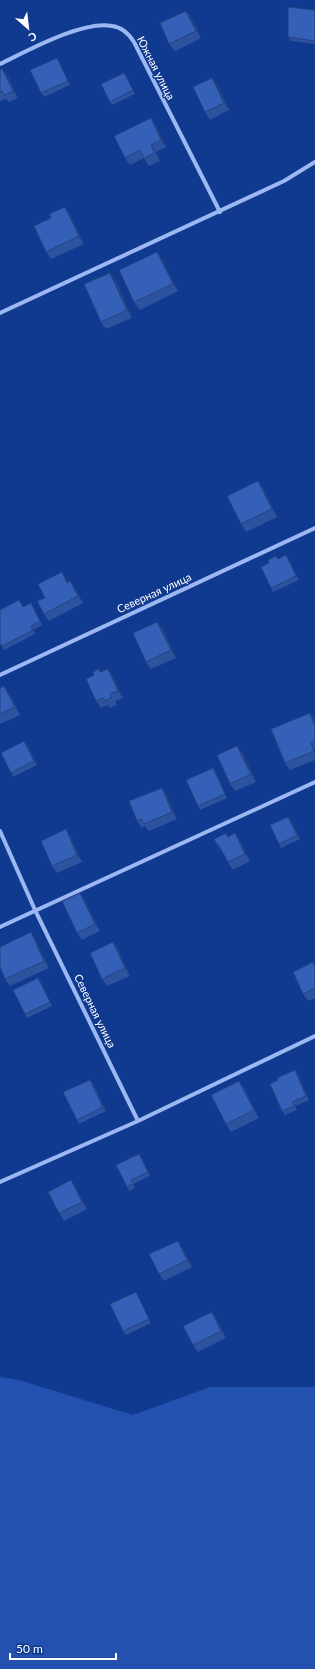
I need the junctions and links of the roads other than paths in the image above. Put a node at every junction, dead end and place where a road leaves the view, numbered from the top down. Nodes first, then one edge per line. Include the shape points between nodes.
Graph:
1 (0, 64) edge
2 (315, 162) edge
3 (220, 212) junction
4 (0, 314) edge
5 (315, 528) edge
6 (0, 674) edge
7 (315, 782) edge
8 (0, 831) edge
9 (36, 910) junction
10 (0, 927) edge
11 (315, 1036) edge
12 (138, 1121) junction
13 (0, 1182) edge

1 - 3 street, Южная улица via 55,38 91,27 113,26 126,33 134,42
2 - 3 street via 284,181
3 - 4 street
5 - 6 street, Северная улица
7 - 9 street
8 - 9 street, Северная улица
9 - 10 street
9 - 12 street, Северная улица
11 - 12 street
12 - 13 street

